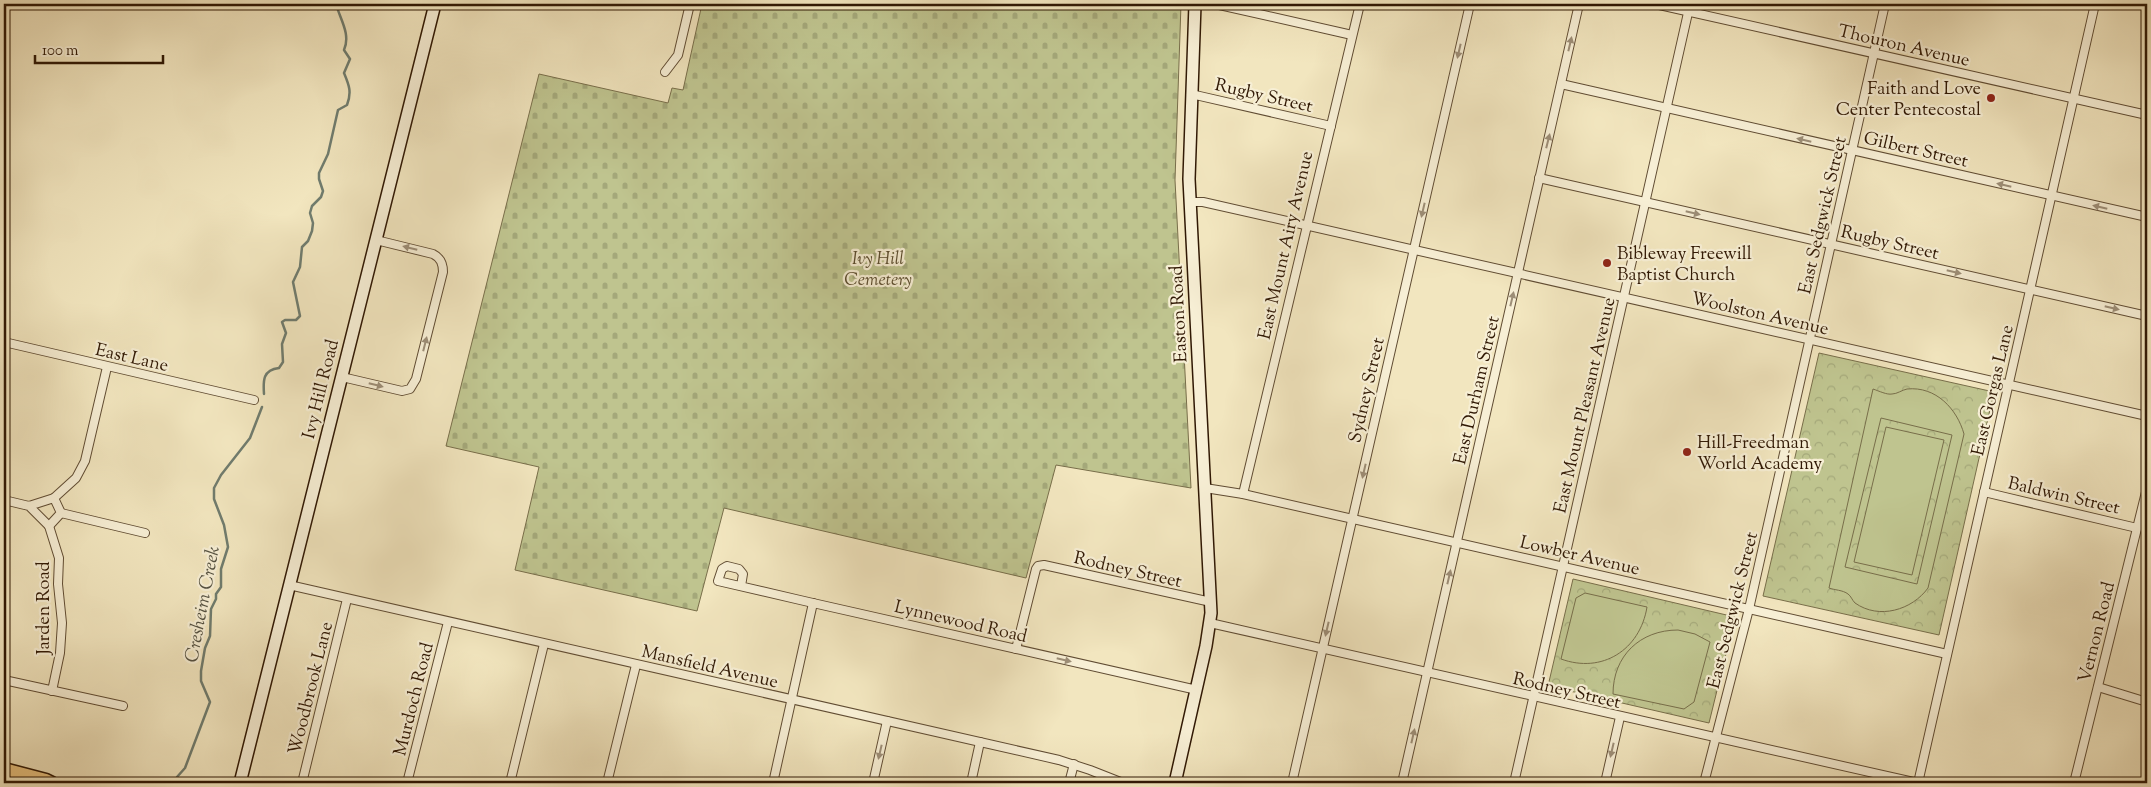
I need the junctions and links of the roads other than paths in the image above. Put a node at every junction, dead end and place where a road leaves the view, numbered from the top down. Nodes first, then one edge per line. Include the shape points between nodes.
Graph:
1 (435, 4) edge
2 (690, 4) edge
3 (1195, 4) edge
4 (1215, 4) edge
5 (1360, 4) edge
6 (1470, 4) edge
7 (1579, 4) edge
8 (1655, 4) edge
9 (1886, 4) edge
10 (2095, 4) edge
11 (1689, 7) edge
12 (1352, 35) junction
13 (1875, 53) junction
14 (665, 72) dead end
15 (1560, 84) junction
16 (1192, 94) junction
17 (2074, 98) junction
18 (1666, 108) junction
19 (2147, 115) edge
20 (1331, 126) junction
21 (1852, 150) junction
22 (1539, 178) junction
23 (2051, 195) junction
24 (1190, 202) junction
25 (1646, 202) junction
26 (2147, 217) edge
27 (1307, 225) junction
28 (376, 240) junction
29 (1831, 244) junction
30 (1414, 249) junction
31 (1518, 273) junction
32 (2030, 289) junction
33 (1624, 298) junction
34 (2147, 316) edge
35 (1810, 339) junction
36 (4, 342) edge
37 (107, 367) junction
38 (342, 376) junction
39 (2008, 384) junction
40 (254, 400) dead end
41 (2147, 416) edge
42 (1205, 488) junction
43 (2147, 488) edge
44 (1984, 492) junction
45 (1243, 494) junction
46 (54, 498) junction
47 (4, 500) edge
48 (28, 506) junction
49 (61, 513) junction
50 (1353, 518) junction
51 (48, 526) junction
52 (2137, 528) junction
53 (145, 533) dead end
54 (1457, 542) junction
55 (1563, 566) junction
56 (289, 586) junction
57 (741, 586) junction
58 (348, 599) junction
59 (1211, 602) junction
60 (813, 603) junction
61 (1749, 609) junction
62 (448, 622) junction
63 (1210, 623) junction
64 (544, 644) junction
65 (1016, 649) junction
66 (1323, 649) junction
67 (1947, 654) junction
68 (636, 664) junction
69 (1428, 672) junction
70 (4, 680) edge
71 (2098, 687) junction
72 (1197, 690) junction
73 (52, 691) junction
74 (1533, 697) junction
75 (792, 700) junction
76 (2147, 702) edge
77 (123, 706) dead end
78 (1620, 717) junction
79 (887, 721) junction
80 (1715, 738) junction
81 (980, 742) junction
82 (1074, 764) junction
83 (4, 769) edge
84 (52, 783) edge
85 (240, 783) edge
86 (302, 783) edge
87 (407, 783) edge
88 (510, 783) edge
89 (607, 783) edge
90 (773, 783) edge
91 (873, 783) edge
92 (971, 783) edge
93 (1069, 783) edge
94 (1123, 783) edge
95 (1175, 783) edge
96 (1292, 783) edge
97 (1402, 783) edge
98 (1514, 783) edge
99 (1604, 783) edge
100 (1704, 783) edge
101 (1918, 783) edge
102 (2074, 783) edge

1 - 28 street, Ivy Hill Road
2 - 14 street via 678,55
3 - 16 street, Easton Road
4 - 12 street
5 - 12 street, East Mount Airy Avenue
6 -> 30 street, Sydney Street
15 -> 7 street, East Durham Street
8 - 11 street, Thouron Avenue
9 - 13 street, East Sedgwick Street
10 - 17 street, East Gorgas Lane
11 - 13 street, Thouron Avenue
11 - 18 street, East Mount Pleasant Avenue
12 - 20 street, East Mount Airy Avenue
13 - 17 street, Thouron Avenue
13 - 21 street, East Sedgwick Street
15 - 18 street, Gilbert Street
22 -> 15 street, East Durham Street
16 - 20 street, Rugby Street
16 - 24 street, Easton Road
17 - 19 street, Thouron Avenue
17 - 23 street, East Gorgas Lane
21 -> 18 street, Gilbert Street
18 - 25 street, East Mount Pleasant Avenue
20 - 27 street, East Mount Airy Avenue
23 -> 21 street, Gilbert Street
21 - 29 street, East Sedgwick Street
22 - 25 street, Rugby Street
22 - 31 street, East Durham Street
26 -> 23 street, Gilbert Street
23 - 32 street, East Gorgas Lane
24 - 27 street, Woolston Avenue via 1203,202
24 - 42 street, Easton Road
25 -> 29 street, Rugby Street
25 - 33 street, East Mount Pleasant Avenue
27 - 30 street, Woolston Avenue
27 - 45 street, East Mount Airy Avenue
28 - 38 street, Ivy Hill Road
38 -> 28 street via 406,391 415,384 421,362 442,272 441,260 433,254
29 -> 32 street, Rugby Street
29 - 35 street, East Sedgwick Street
30 - 31 street, Woolston Avenue
30 -> 50 street, Sydney Street
31 - 33 street, Woolston Avenue
54 -> 31 street, East Durham Street
32 -> 34 street, Rugby Street
32 - 39 street, East Gorgas Lane
33 - 35 street, Woolston Avenue
33 - 55 street, East Mount Pleasant Avenue
35 - 39 street, Woolston Avenue
35 - 61 street, East Sedgwick Street
36 - 37 street, East Lane
37 - 40 street, East Lane
37 - 46 street via 85,461 76,478
38 - 56 street, Ivy Hill Road
39 - 41 street, Woolston Avenue
39 - 44 street, East Gorgas Lane
42 - 45 street, Lowber Avenue
42 - 59 street, Easton Road
43 - 52 street, Vernon Road
44 - 52 street, Baldwin Street
44 - 67 street, East Gorgas Lane
45 - 50 street, Lowber Avenue
46 - 48 street
46 - 49 street
47 - 48 street
48 - 51 street
49 - 51 street
49 - 53 street
50 - 54 street, Lowber Avenue
50 -> 66 street, Sydney Street
51 - 73 street, Jarden Road via 59,558 62,622
52 - 71 street, Vernon Road
54 - 55 street, Lowber Avenue
69 -> 54 street, East Durham Street
55 - 61 street, Lowber Avenue
55 - 74 street, East Mount Pleasant Avenue
56 - 58 street, Mansfield Avenue
56 - 85 street, Ivy Hill Road
57 - 57 street, Lynnewood Road via 743,574 736,567 722,569 718,581
57 - 60 street, Lynnewood Road
58 - 62 street, Mansfield Avenue
58 - 86 street, Woodbrook Lane
59 - 63 street, Easton Road
59 - 65 street, Rodney Street via 1038,566
60 - 65 street, Lynnewood Road
60 - 75 street
61 - 67 street, Lowber Avenue
61 - 80 street, East Sedgwick Street
62 - 64 street, Mansfield Avenue
62 - 87 street, Murdoch Road
63 - 66 street, Rodney Street
63 - 72 street
64 - 68 street, Mansfield Avenue
64 - 88 street
65 -> 72 street, Lynnewood Road
66 - 69 street, Rodney Street
66 - 96 street, Sydney Street
67 - 101 street, East Gorgas Lane
68 - 75 street, Mansfield Avenue
68 - 89 street
69 - 74 street, Rodney Street
97 -> 69 street, East Durham Street
70 - 73 street
71 - 76 street
71 - 102 street, Vernon Road
72 - 95 street
73 - 77 street
74 - 78 street, Rodney Street
74 - 98 street, East Mount Pleasant Avenue
75 - 79 street, Mansfield Avenue
75 - 90 street
78 - 80 street, Rodney Street
78 -> 99 street
79 - 81 street, Mansfield Avenue
79 -> 91 street
80 - 100 street, East Sedgwick Street
80 - 101 street, Rodney Street
81 - 82 street, Mansfield Avenue
81 - 92 street
82 - 93 street
82 - 94 street, Mansfield Avenue
83 - 84 main road

